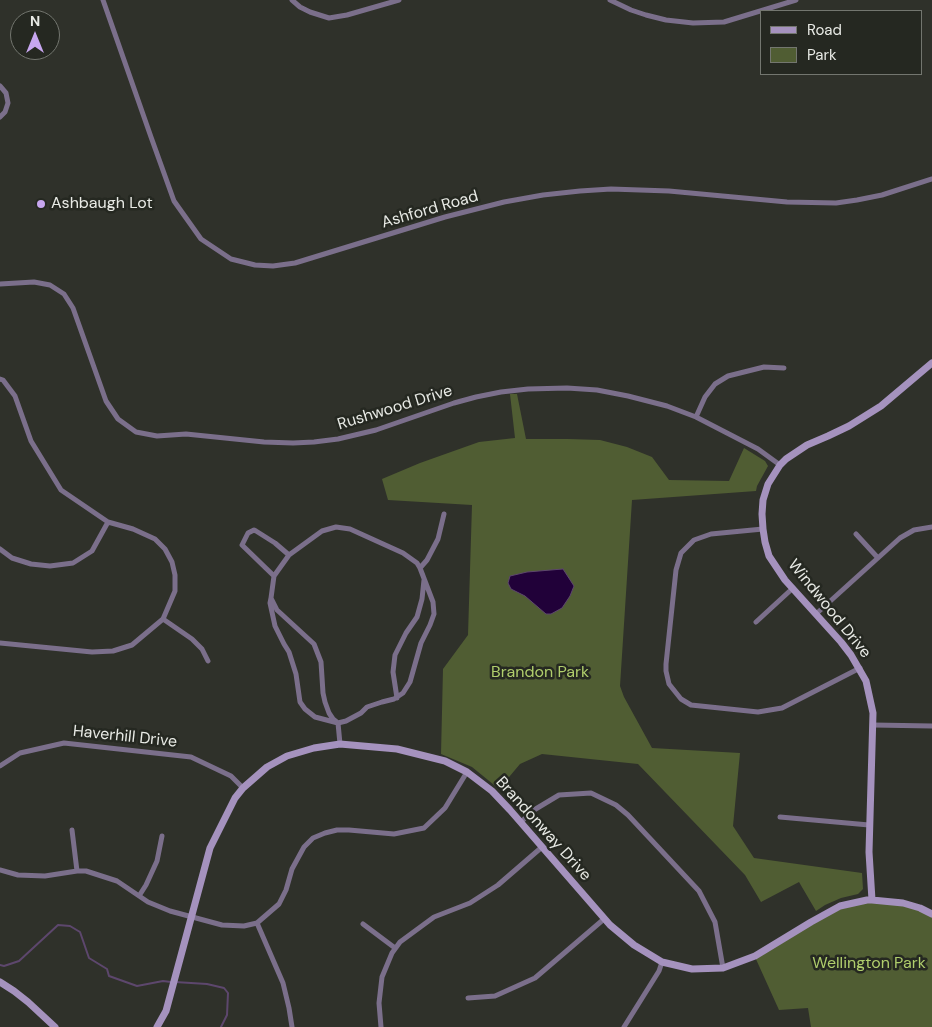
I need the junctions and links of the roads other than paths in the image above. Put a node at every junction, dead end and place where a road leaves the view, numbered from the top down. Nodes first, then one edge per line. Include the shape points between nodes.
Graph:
1 (103, 0) edge
2 (292, 0) edge
3 (399, 0) edge
4 (610, 0) edge
5 (796, 0) edge
6 (763, 10) edge
7 (760, 11) edge
8 (0, 86) edge
9 (0, 117) edge
10 (932, 179) edge
11 (0, 284) edge
12 (931, 365) edge
13 (784, 368) dead end
14 (0, 379) edge
15 (696, 417) junction
16 (780, 465) junction
17 (444, 514) dead end
18 (108, 522) junction
19 (932, 527) edge
20 (763, 529) junction
21 (856, 534) dead end
22 (0, 549) edge
23 (288, 555) junction
24 (878, 558) junction
25 (420, 568) junction
26 (274, 576) junction
27 (424, 577) junction
28 (793, 588) junction
29 (271, 598) junction
30 (816, 614) junction
31 (163, 619) junction
32 (756, 622) dead end
33 (0, 643) edge
34 (208, 662) dead end
35 (860, 668) junction
36 (397, 698) junction
37 (338, 724) junction
38 (872, 725) junction
39 (932, 726) edge
40 (340, 744) junction
41 (0, 766) edge
42 (467, 772) junction
43 (243, 788) junction
44 (780, 817) dead end
45 (520, 822) junction
46 (869, 825) junction
47 (72, 830) dead end
48 (162, 836) dead end
49 (542, 847) junction
50 (0, 870) edge
51 (77, 871) junction
52 (139, 896) junction
53 (872, 900) junction
54 (932, 914) edge
55 (191, 917) junction
56 (604, 919) junction
57 (256, 923) junction
58 (363, 924) dead end
59 (395, 948) junction
60 (662, 962) junction
61 (723, 968) junction
62 (0, 982) edge
63 (468, 998) dead end
64 (55, 1027) edge
65 (158, 1027) edge
66 (292, 1027) edge
67 (381, 1027) edge
68 (624, 1027) edge

1 - 10 street, Ashford Road via 174,200 201,239 231,258 255,265 295,263 504,202 580,191 665,190 830,203 878,196
2 - 3 street via 310,12 334,18
4 - 7 street via 631,10 674,22 724,22
5 - 6 street
8 - 9 street via 8,103
11 - 15 street, Rushwood Drive via 34,282 50,285 64,294 73,308 106,401 118,419 136,432 157,436 186,434 264,442 314,442 368,432 476,397 542,388 584,389 628,396
12 - 16 street, Windwood Drive via 881,406 849,426 797,450
13 - 15 street via 764,367 728,376 715,384
14 - 18 street via 15,396 31,441 61,490
15 - 16 street, Rushwood Drive via 758,449
16 - 20 street, Windwood Drive via 763,500
17 - 25 street via 438,539
18 - 22 street via 92,551 73,563 31,564 12,558
18 - 31 street via 155,539 165,549 172,562 175,591
19 - 24 street via 914,530 900,538
20 - 28 street, Windwood Drive via 769,556
20 - 35 street via 711,534 694,540 681,553 676,570 666,664 668,684 681,699 691,704 758,712 782,708
21 - 24 street
23 - 25 street via 322,531 350,529 404,554
23 - 26 street
23 - 26 street via 256,531 248,533 242,545
24 - 30 street
25 - 27 street
26 - 29 street
27 - 36 street via 417,617 395,654 393,672
27 - 36 street via 434,614 421,643 410,682
28 - 30 street, Windwood Drive
28 - 32 street
29 - 37 street via 277,610 314,644 321,662 325,702
29 - 37 street via 275,626 290,652 300,702 315,717
30 - 35 street, Windwood Drive via 852,654
31 - 33 street via 132,645 112,651
31 - 34 street via 192,639
35 - 38 street, Windwood Drive via 870,698
36 - 37 street via 367,707
37 - 40 street
38 - 39 street
38 - 46 street, Windwood Drive
40 - 42 street, Brandonway Drive via 397,749 445,761
40 - 43 street, Brandonway Drive via 287,756
41 - 43 street, Haverhill Drive via 20,753 64,743 191,757 231,776
42 - 45 street, Brandonway Drive via 492,790
42 - 57 street via 445,808 424,828 394,834 337,830 313,838 292,868 279,904
43 - 55 street, Brandonway Drive via 210,848
44 - 46 street
45 - 49 street, Brandonway Drive
45 - 61 street via 559,795 591,793 616,805 699,891 715,922
46 - 53 street, Windwood Drive
47 - 51 street
48 - 52 street via 157,861
49 - 56 street, Brandonway Drive
49 - 59 street via 498,885 470,903 434,917
50 - 51 street via 18,875 45,876
51 - 52 street via 117,881
52 - 55 street
53 - 54 street, Brandonway Drive via 903,903
53 - 61 street, Brandonway Drive via 840,906 760,954
55 - 57 street via 222,925
55 - 65 street, Brandonway Drive via 166,1011
56 - 60 street, Brandonway Drive via 634,945
56 - 63 street via 536,978 495,996
57 - 66 street via 283,984
58 - 59 street
59 - 67 street via 382,977
60 - 61 street, Brandonway Drive via 692,969
60 - 68 street
62 - 64 street

